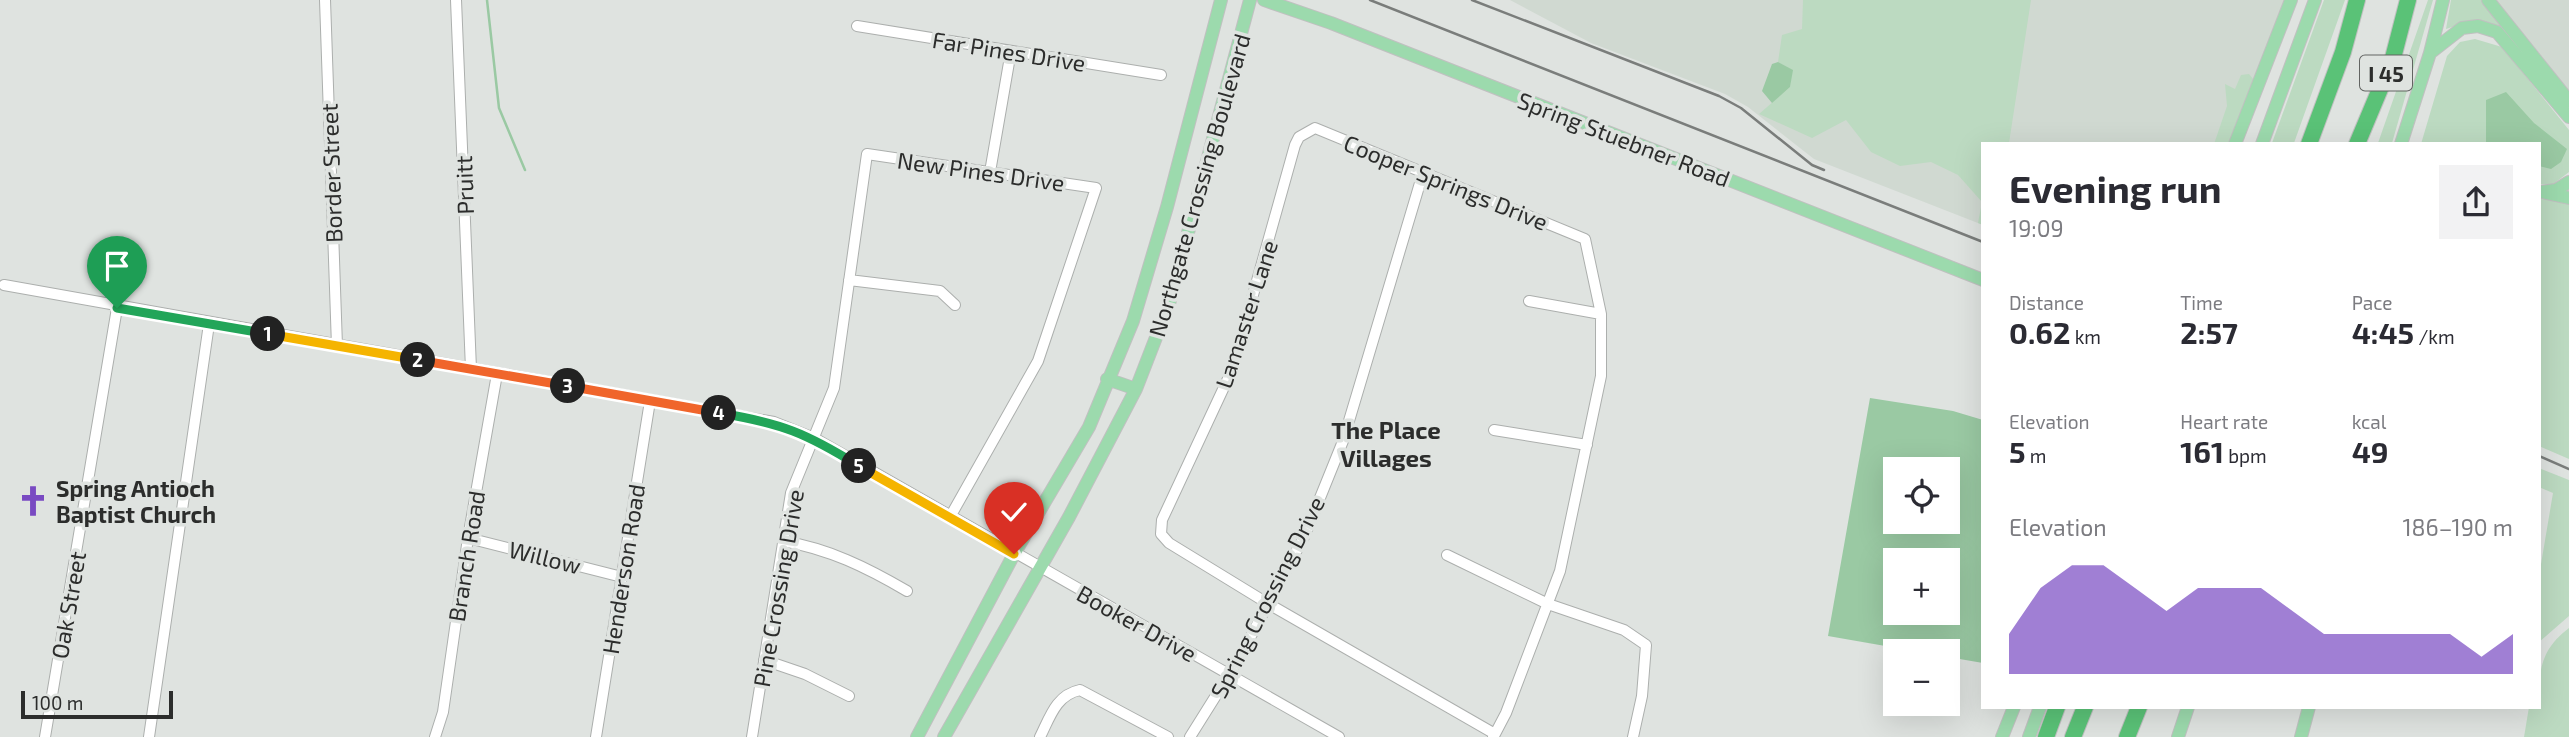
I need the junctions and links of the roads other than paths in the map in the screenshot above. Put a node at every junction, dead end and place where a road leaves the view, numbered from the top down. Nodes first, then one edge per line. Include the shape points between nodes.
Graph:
1 (325, 0) edge
2 (456, 0) edge
3 (1221, 0) edge
4 (1250, 0) edge
5 (1264, 0) edge
6 (2291, 0) edge
7 (2315, 0) edge
8 (2357, 0) edge
9 (2408, 0) edge
10 (2443, 0) edge
11 (2488, 0) edge
12 (857, 26) dead end
13 (1011, 51) junction
14 (2430, 54) junction
15 (1161, 75) dead end
16 (2569, 101) edge
17 (2569, 117) edge
18 (1306, 132) joint
19 (2236, 142) edge
20 (2262, 142) edge
21 (2310, 142) edge
22 (2358, 142) edge
23 (2402, 142) edge
24 (867, 154) joint
25 (990, 172) junction
26 (1423, 173) junction
27 (2569, 182) edge
28 (2541, 191) edge
29 (2541, 191) edge
30 (2569, 198) edge
31 (1169, 200) junction
32 (1193, 206) junction
33 (1981, 279) edge
34 (849, 280) junction
35 (4, 285) dead end
36 (1529, 301) dead end
37 (955, 305) dead end
38 (117, 308) junction
39 (1601, 314) junction
40 (209, 324) junction
41 (337, 346) junction
42 (471, 369) junction
43 (497, 374) junction
44 (1107, 379) junction
45 (1136, 389) junction
46 (650, 401) junction
47 (1494, 430) dead end
48 (814, 438) junction
49 (1587, 445) junction
50 (950, 517) junction
51 (468, 538) junction
52 (783, 541) junction
53 (1014, 554) junction
54 (1447, 555) dead end
55 (1040, 568) junction
56 (622, 577) junction
57 (906, 591) dead end
58 (1267, 603) junction
59 (1548, 604) junction
60 (764, 660) junction
61 (1230, 675) junction
62 (849, 696) dead end
63 (2013, 709) edge
64 (2039, 709) edge
65 (2056, 709) edge
66 (2084, 709) edge
67 (2138, 709) edge
68 (2187, 709) edge
69 (2308, 709) edge
70 (1494, 735) edge
71 (45, 737) edge
72 (149, 737) edge
73 (435, 737) edge
74 (596, 737) edge
75 (752, 737) edge
76 (917, 737) edge
77 (944, 737) edge
78 (1040, 737) edge
79 (1168, 737) edge
80 (1190, 737) edge
81 (1339, 737) edge
82 (1633, 737) edge
83 (2002, 737) edge
84 (2029, 737) edge
85 (2046, 737) edge
86 (2073, 737) edge
87 (2127, 737) edge
88 (2178, 737) edge
89 (2301, 737) edge

1 - 41 street, Border Street
2 - 42 street, Pruitt
3 - 31 main road, Northgate Crossing Boulevard
4 - 32 main road, Northgate Crossing Boulevard
5 - 33 main road, Spring Stuebner Road
6 - 19 main road
7 - 20 main road
8 - 21 highway, I 45
9 - 22 highway, I 45 via 2393,58
10 - 14 main road
11 - 16 main road
12 - 13 street, Far Pines Drive
13 - 15 street, Far Pines Drive
13 - 25 street
14 - 17 main road via 2462,28 2479,26 2497,32
14 - 23 main road
18 - 26 street, Cooper Springs Drive via 1315,128
18 - 58 street, Lamaster Lane via 1295,145 1232,370 1162,520 1161,534 1169,543
24 - 25 street, New Pines Drive
24 - 34 street, Pine Crossing Drive
25 - 50 street, New Pines Drive via 1096,188 1038,361
26 - 39 street, Cooper Springs Drive via 1585,239
26 - 58 street, Spring Crossing Drive via 1343,441 1305,535
27 - 28 main road via 2556,190
29 - 30 main road
31 - 32 main road
31 - 44 main road, Northgate Crossing Boulevard via 1133,321
32 - 45 main road, Northgate Crossing Boulevard via 1169,304
34 - 37 street via 940,291
34 - 48 street, Pine Crossing Drive via 834,388
35 - 38 street, Booker Drive
36 - 39 street
38 - 40 street, Booker Drive
38 - 71 street, Oak Street
39 - 49 street via 1601,376
40 - 41 street, Booker Drive
40 - 72 street
41 - 42 street, Booker Drive
42 - 43 street, Booker Drive
43 - 46 street, Booker Drive
43 - 51 street, Branch Road
44 - 45 main road
44 - 53 main road, Northgate Crossing Boulevard via 1089,427
45 - 55 main road, Northgate Crossing Boulevard
46 - 48 street, Booker Drive via 774,422
46 - 56 street, Henderson Road
47 - 49 street
48 - 50 street, Booker Drive
48 - 52 street, Pine Crossing Drive via 791,493
49 - 59 street via 1560,571
50 - 53 street, Booker Drive
51 - 56 street, Willow
51 - 73 street, Branch Road via 443,712
52 - 57 street via 861,564
52 - 60 street, Pine Crossing Drive
53 - 55 street, Booker Drive
53 - 76 main road, Northgate Crossing Boulevard
54 - 59 street
55 - 61 street, Booker Drive
55 - 77 main road, Northgate Crossing Boulevard
56 - 74 street, Henderson Road
58 - 61 street, Spring Crossing Drive
58 - 70 street
59 - 70 street
59 - 82 street via 1623,630 1646,645
60 - 62 street
60 - 75 street, Pine Crossing Drive
61 - 80 street, Spring Crossing Drive
61 - 81 street, Booker Drive
63 - 83 main road
64 - 84 main road
65 - 85 highway
66 - 86 highway
67 - 87 highway
68 - 88 main road
69 - 89 main road
78 - 79 street via 1057,703 1066,693 1080,690

